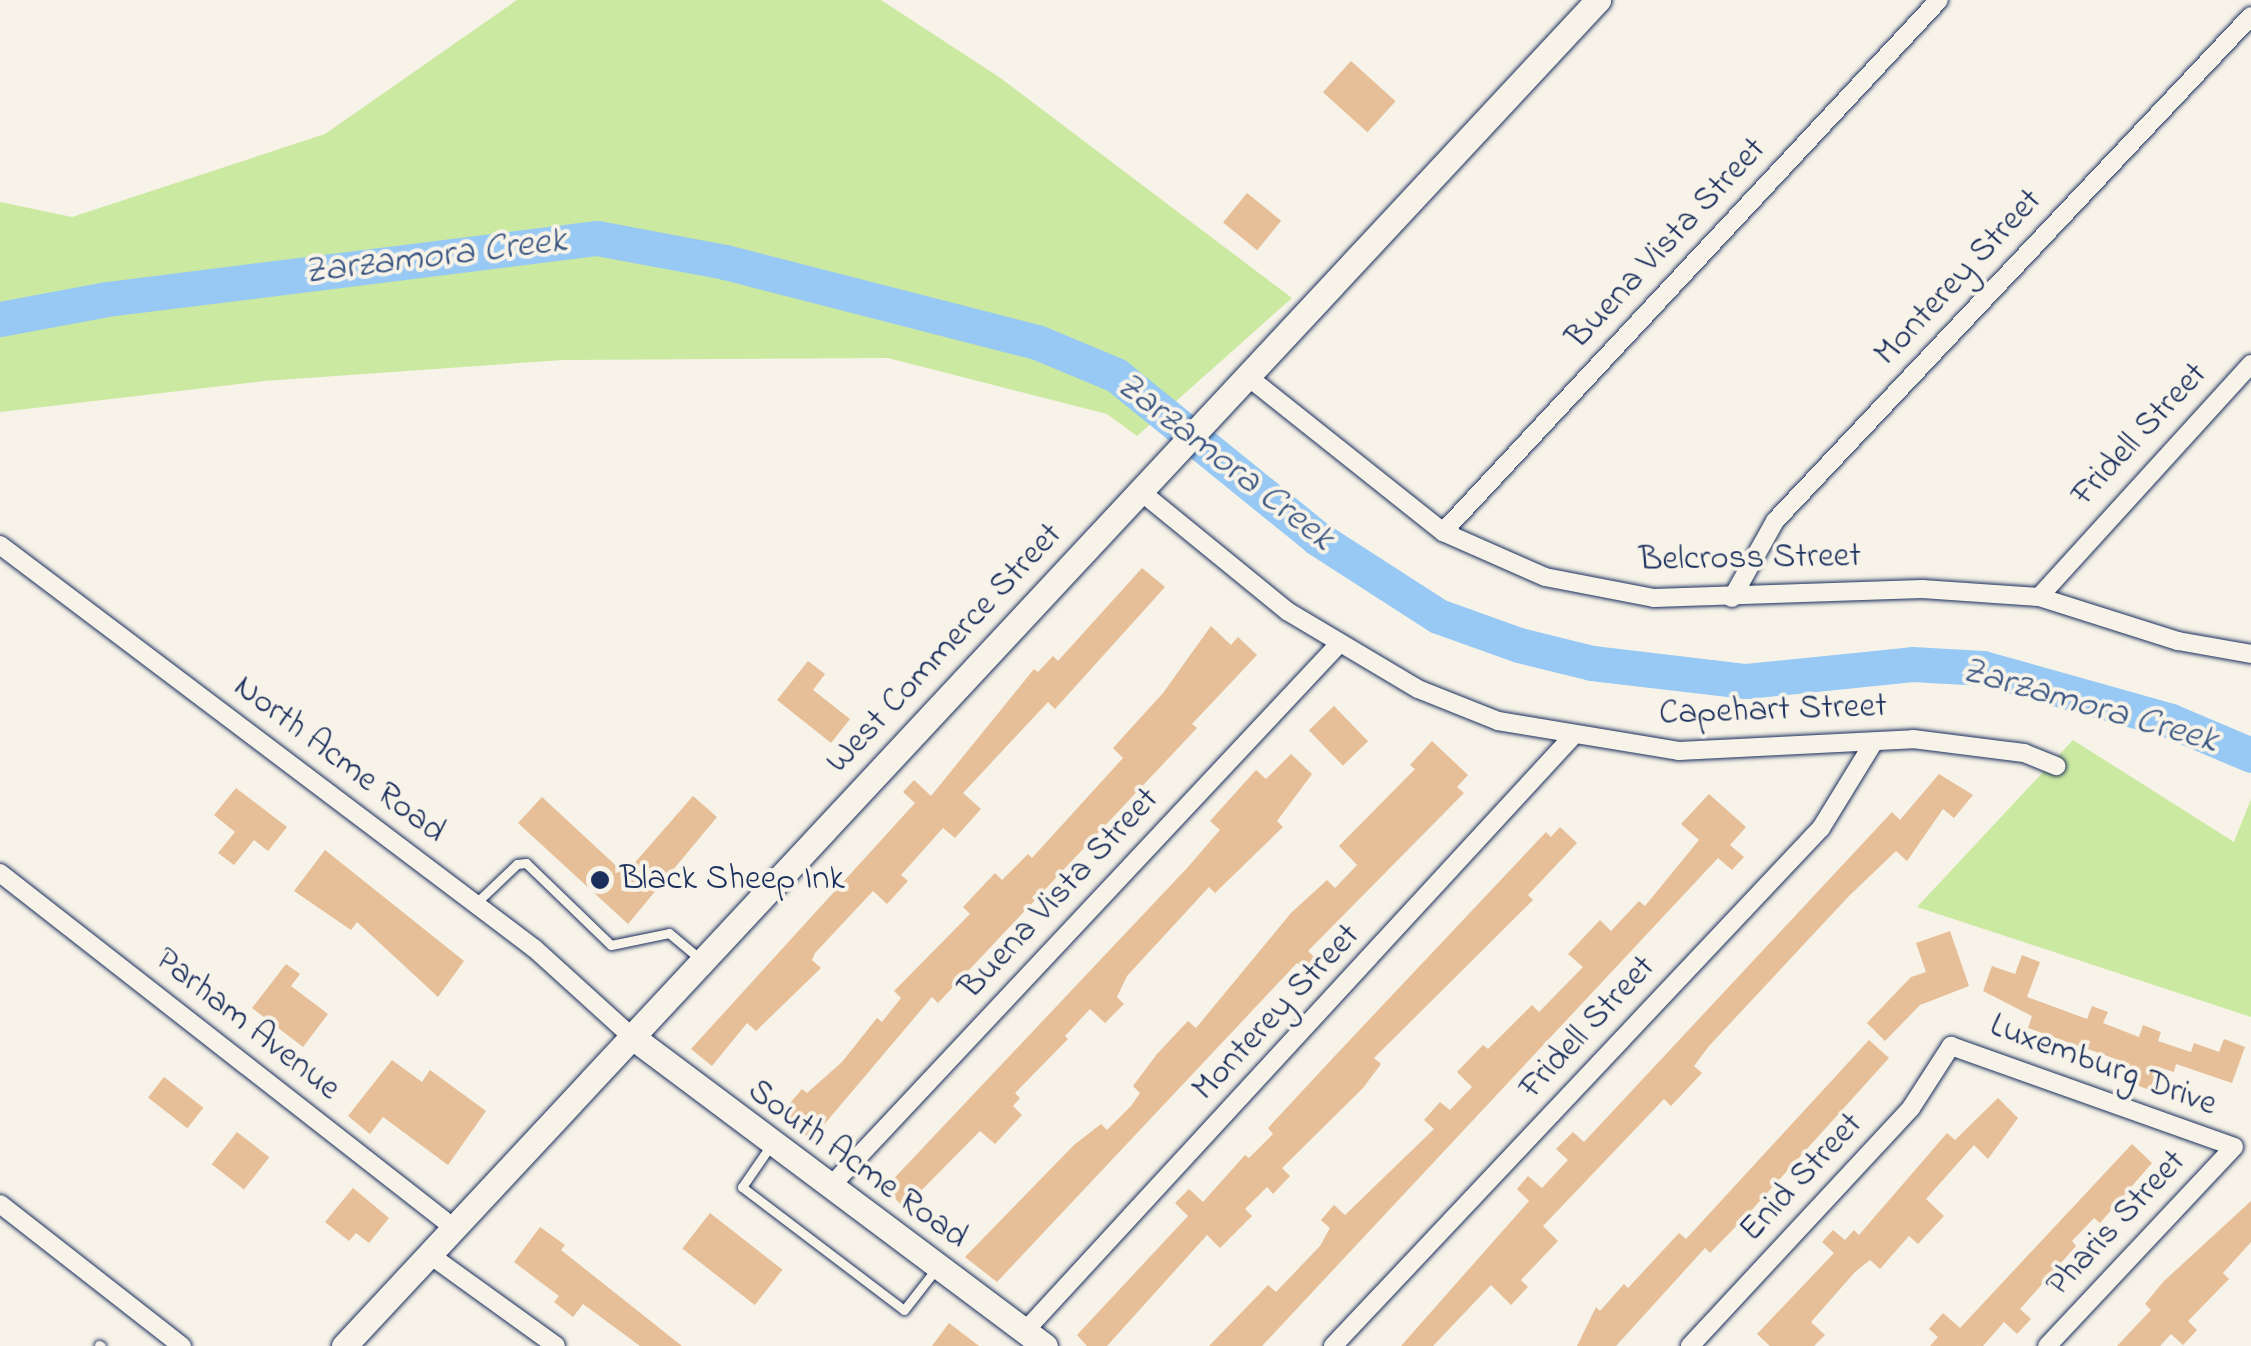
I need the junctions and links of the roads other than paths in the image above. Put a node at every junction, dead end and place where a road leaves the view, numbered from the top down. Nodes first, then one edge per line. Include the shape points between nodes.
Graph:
1 (1598, 0) edge
2 (1940, 0) edge
3 (2251, 16) edge
4 (2251, 364) edge
5 (1247, 376) junction
6 (1140, 491) junction
7 (1443, 532) junction
8 (0, 545) edge
9 (2039, 597) junction
10 (1732, 598) junction
11 (1338, 644) junction
12 (2251, 654) edge
13 (1572, 736) junction
14 (1874, 742) junction
15 (2057, 766) dead end
16 (0, 873) edge
17 (474, 904) junction
18 (702, 960) junction
19 (632, 1036) junction
20 (1951, 1046) joint
21 (771, 1145) junction
22 (2234, 1147) joint
23 (829, 1188) junction
24 (0, 1204) edge
25 (454, 1228) junction
26 (430, 1255) junction
27 (938, 1267) junction
28 (1033, 1340) edge
29 (182, 1346) edge
30 (344, 1346) edge
31 (556, 1346) edge
32 (1334, 1346) edge
33 (1690, 1346) edge
34 (2048, 1346) edge

1 - 5 main road, West Commerce Street
2 - 7 street, Buena Vista Street
3 - 10 street, Monterey Street via 1774,521
4 - 9 street, Fridell Street
5 - 6 main road, West Commerce Street
5 - 7 street, Belcross Street
6 - 11 street, Capehart Street via 1286,612
6 - 18 main road, West Commerce Street
7 - 10 street, Belcross Street via 1545,577 1596,590
8 - 17 street, North Acme Road
9 - 10 street, Belcross Street via 1922,588
9 - 12 street, Belcross Street via 2178,641
11 - 13 street, Capehart Street via 1453,705
11 - 23 street, Buena Vista Street
13 - 14 street, Capehart Street via 1679,751
13 - 28 street, Monterey Street
14 - 15 street, Capehart Street via 1956,743 2024,753
14 - 32 street, Fridell Street via 1820,828
16 - 25 street, Parham Avenue
17 - 18 lane via 516,864 526,863 611,945 669,933
17 - 19 street, North Acme Road
18 - 19 main road, West Commerce Street
19 - 21 main road, South Acme Road
19 - 25 main road, West Commerce Street
20 - 22 street, Luxemburg Drive
20 - 33 street, Enid Street via 1910,1108
21 - 23 main road, South Acme Road
21 - 27 lane via 742,1187 904,1310
22 - 34 street, Pharis Street
23 - 27 main road, South Acme Road
24 - 29 street
25 - 26 main road, West Commerce Street
26 - 30 main road, West Commerce Street
26 - 31 street
27 - 28 main road, South Acme Road

